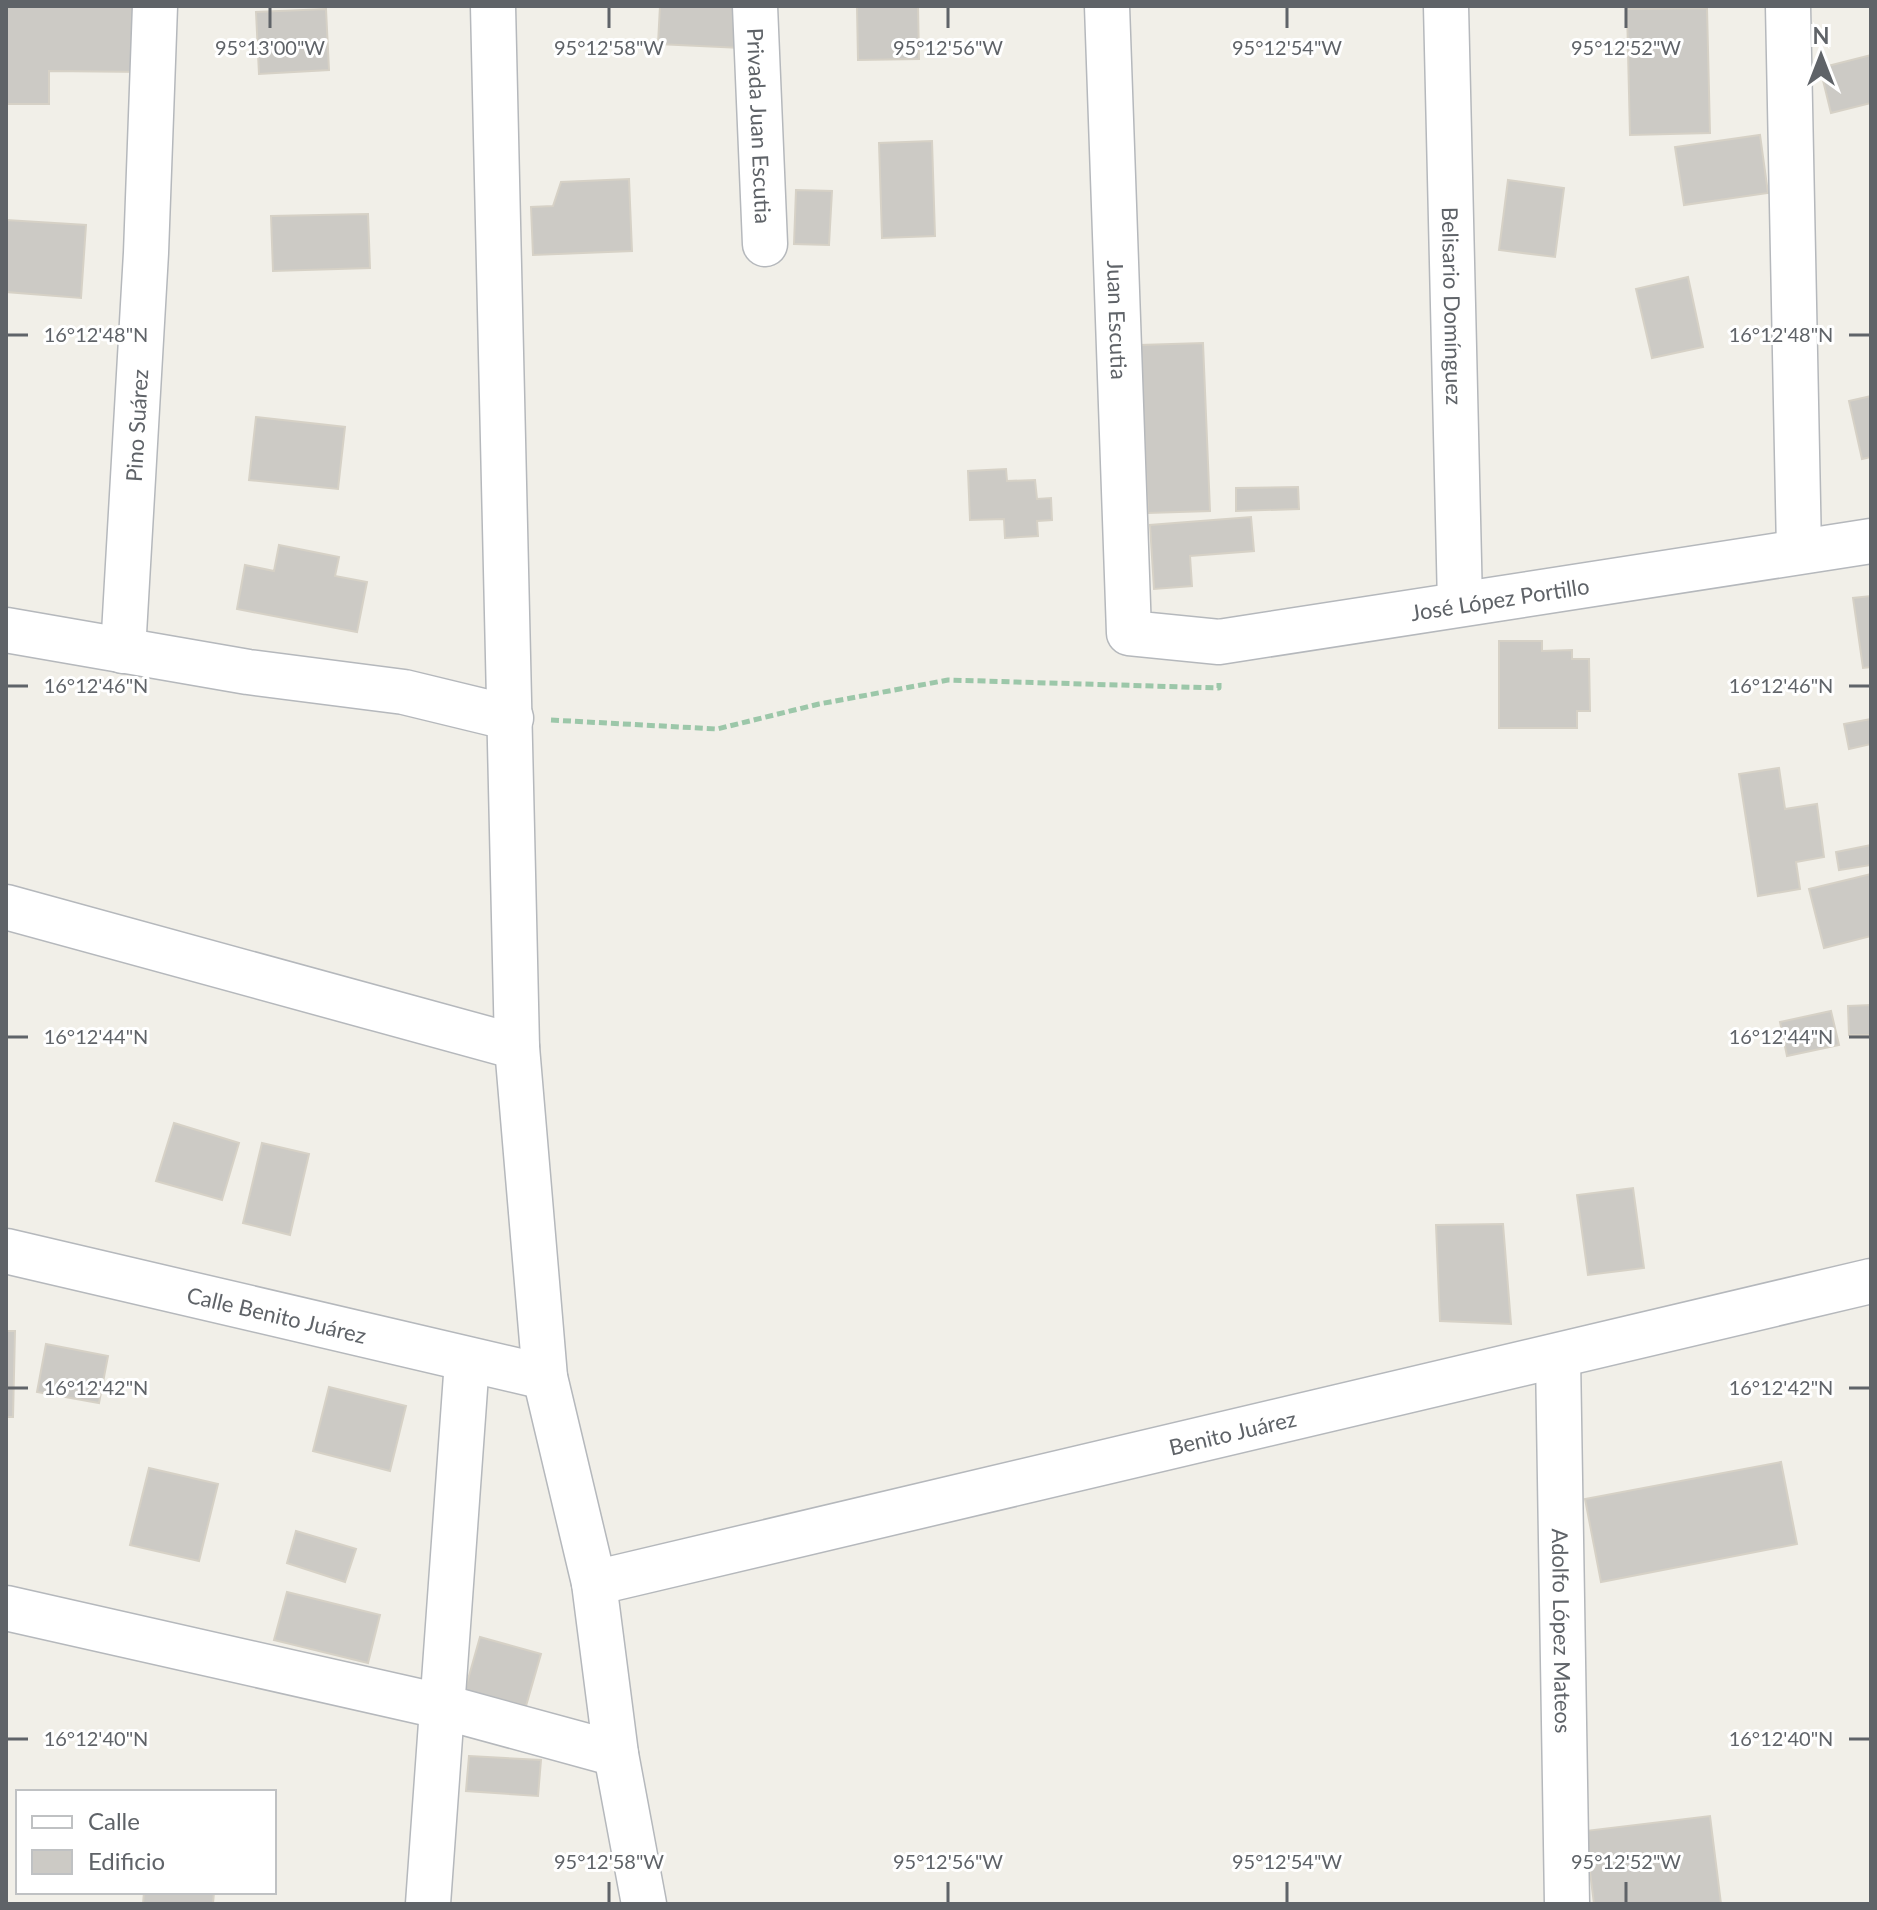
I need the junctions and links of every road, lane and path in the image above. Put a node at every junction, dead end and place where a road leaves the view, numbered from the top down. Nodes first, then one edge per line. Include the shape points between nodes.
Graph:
1 (155, 6) edge
2 (493, 6) edge
3 (755, 6) edge
4 (1107, 6) edge
5 (1446, 6) edge
6 (1788, 6) edge
7 (765, 244) dead end
8 (1871, 541) edge
9 (1799, 551) junction
10 (1460, 604) junction
11 (6, 630) edge
12 (1129, 633) joint
13 (1219, 642) junction
14 (123, 651) junction
15 (511, 718) junction
16 (6, 907) edge
17 (517, 1047) junction
18 (6, 1251) edge
19 (1871, 1281) edge
20 (1558, 1357) junction
21 (467, 1361) junction
22 (545, 1377) junction
23 (594, 1583) junction
24 (6, 1608) edge
25 (444, 1707) junction
26 (616, 1754) junction
27 (428, 1904) edge
28 (644, 1904) edge
29 (1567, 1904) edge

1 - 14 street, Pino Suárez
2 - 15 street
3 - 7 street, Privada Juan Escutia
4 - 12 street, Juan Escutia
5 - 10 street, Belisario Domínguez
6 - 9 street
8 - 9 street, José López Portillo
9 - 10 street, José López Portillo
10 - 13 street, José López Portillo
11 - 14 street
12 - 13 street, José López Portillo
13 - 15 path via 1219,688 948,680 717,729
14 - 15 street via 404,692
15 - 17 street
16 - 17 street
17 - 22 street
18 - 21 street, Calle Benito Juárez
19 - 20 street, Benito Juárez
20 - 23 street, Benito Juárez
20 - 29 street, Adolfo López Mateos
21 - 22 street, Calle Benito Juárez
21 - 25 street
22 - 23 street
23 - 26 street
24 - 25 street
25 - 26 street
25 - 27 street
26 - 28 street

